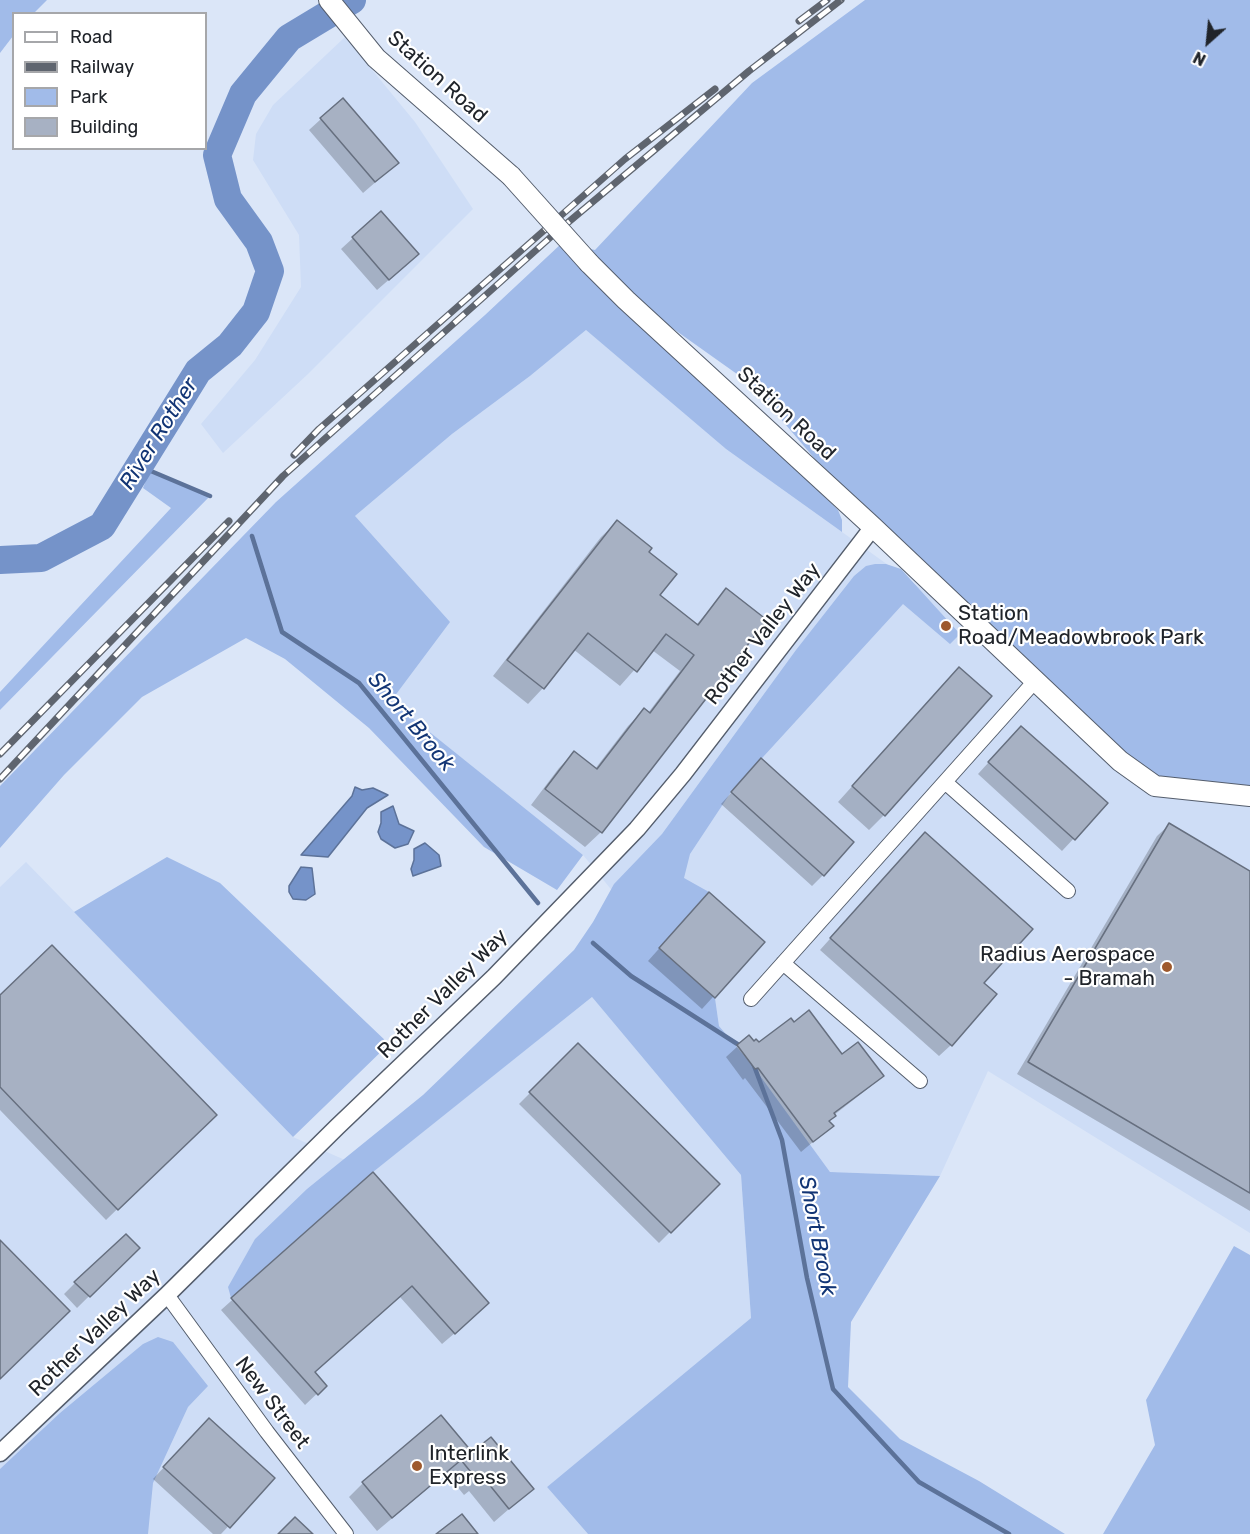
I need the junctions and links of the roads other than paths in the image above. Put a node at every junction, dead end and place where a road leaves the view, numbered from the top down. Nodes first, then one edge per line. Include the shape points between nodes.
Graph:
1 (329, 0) edge
2 (873, 527) junction
3 (1035, 681) junction
4 (945, 782) junction
5 (1250, 796) edge
6 (1068, 891) dead end
7 (783, 963) junction
8 (751, 999) dead end
9 (920, 1081) dead end
10 (167, 1295) junction
11 (0, 1453) edge
12 (345, 1534) edge

1 - 2 main road, Station Road, bridge via 376,58 511,176 606,281
2 - 3 main road, Station Road
2 - 10 street, Rother Valley Way via 637,829 494,977
3 - 4 street
3 - 5 main road, Station Road via 1120,761 1155,786
4 - 6 street
4 - 7 street
7 - 8 street
7 - 9 street
10 - 11 street, Rother Valley Way
10 - 12 street, New Street

